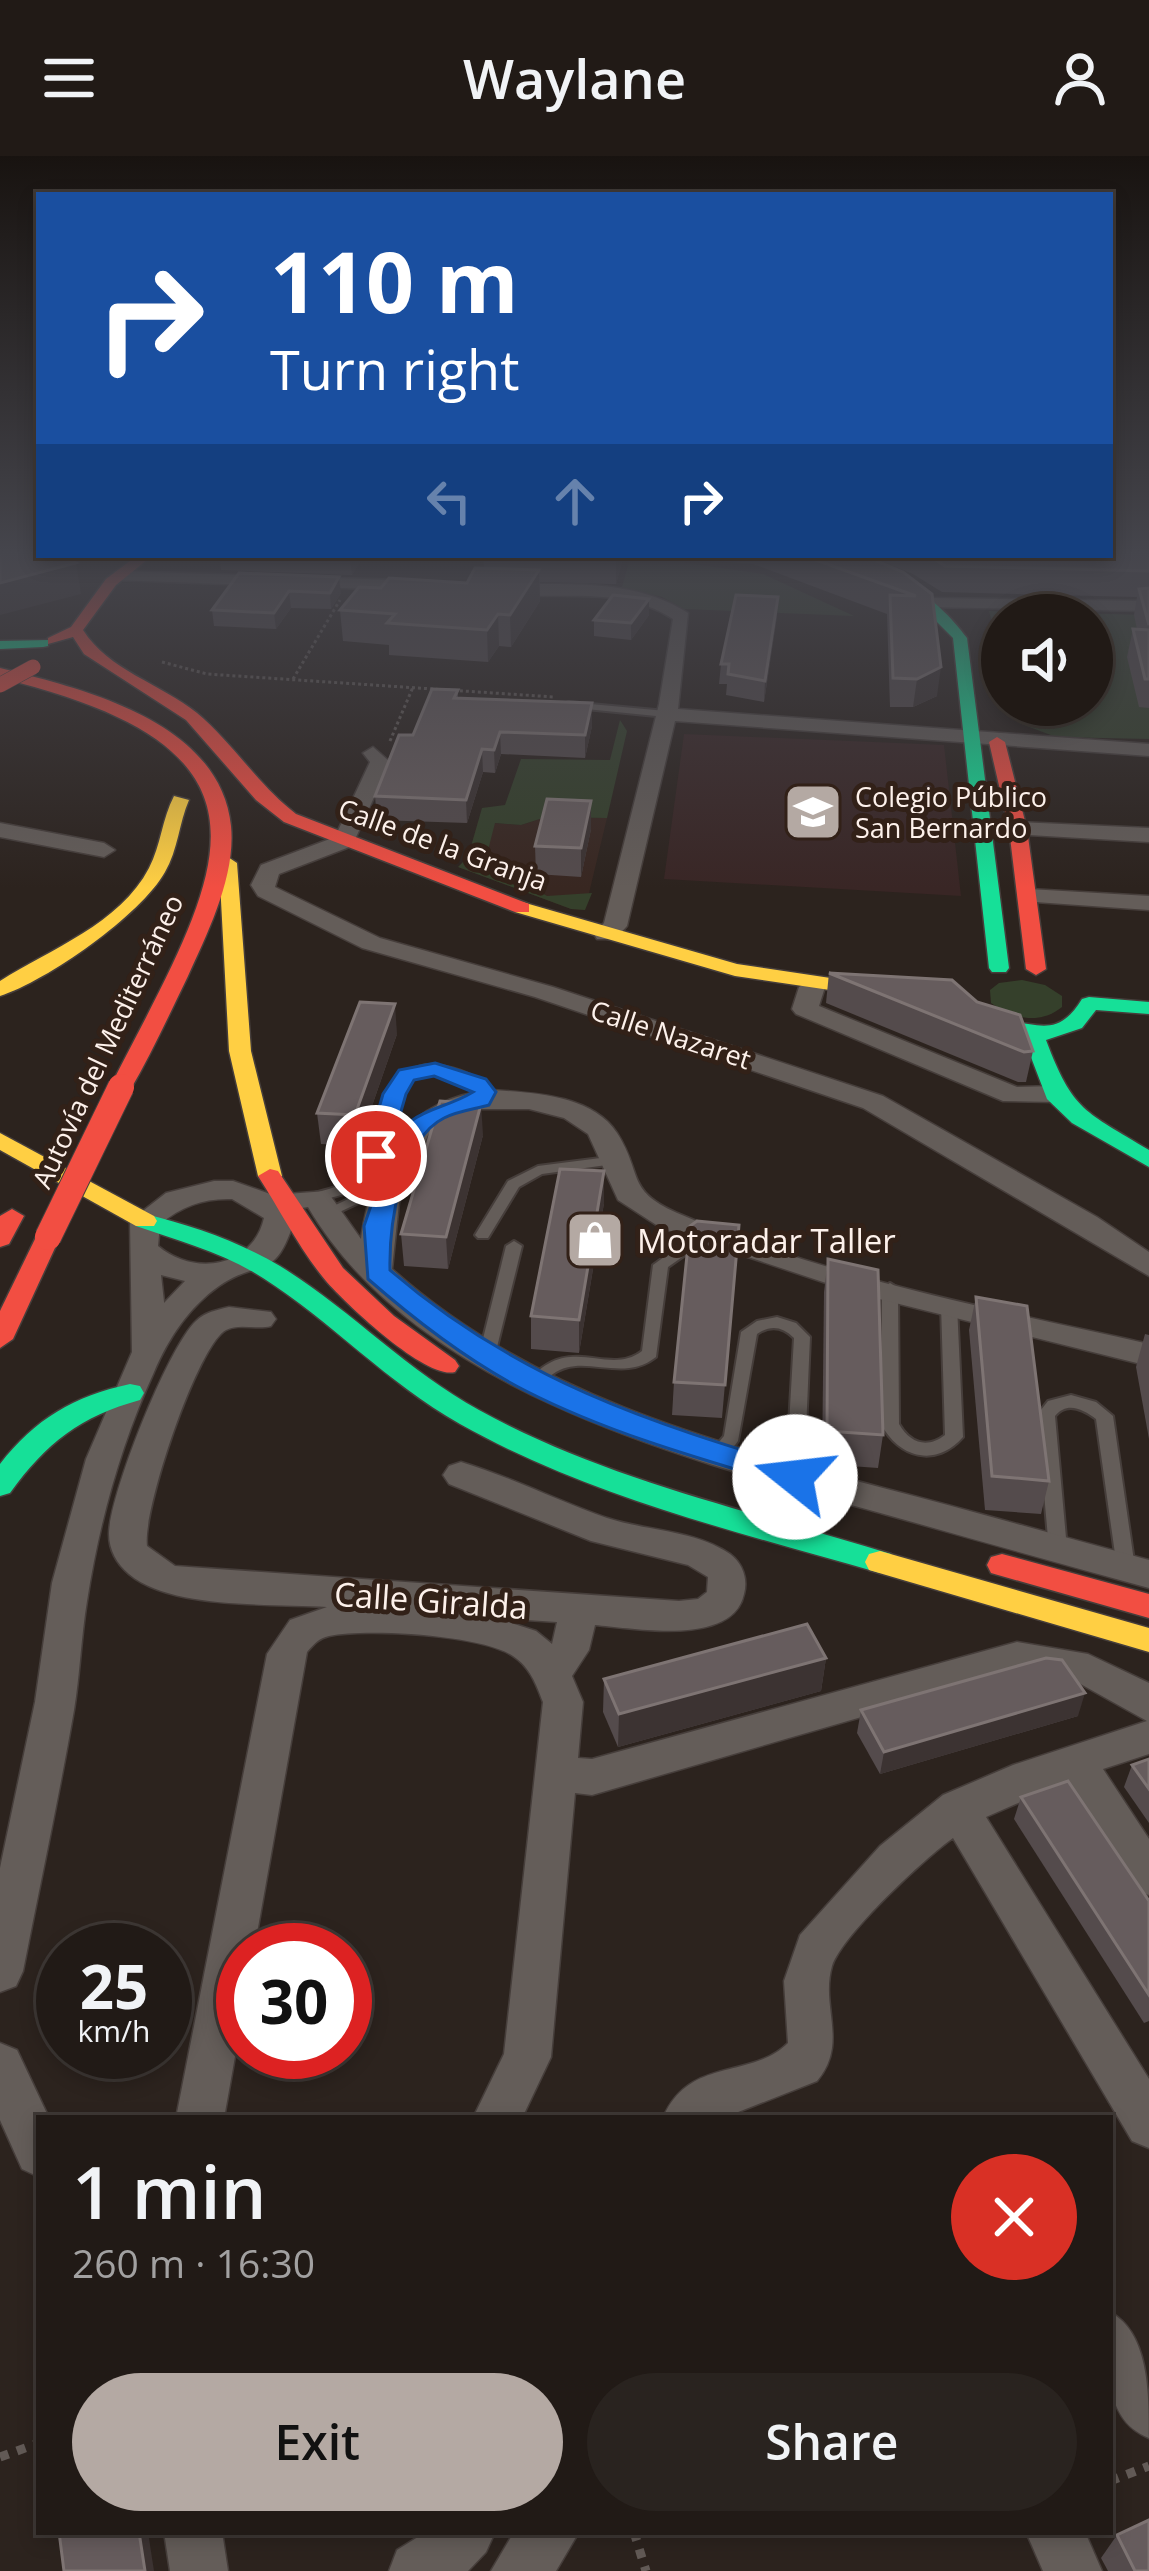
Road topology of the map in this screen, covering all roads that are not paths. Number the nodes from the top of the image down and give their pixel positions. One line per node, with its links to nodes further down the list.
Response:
1 (34, 663): 6 (main road, bridge)
2 (80, 663): 17 (main road, Calle de la Granja)
3 (675, 663): 8 (street)
4 (978, 663): 9 (main road)
5 (0, 673): 13 (main road)
6 (0, 685): 12 (main road)
7 (555, 700): 8 (lane)
8 (667, 714): 9 (street); 22 (street)
9 (984, 736): 10 (street); 14 (main road); 23 (main road)
10 (1149, 750)
11 (373, 753): 17 (street)
12 (179, 800): 21 (main road, Autovía del Mediterráneo); 27 (main road)
13 (222, 826): 39 (main road); 52 (main road, Autovía del Mediterráneo, bridge)
14 (1018, 829): 16 (street); 19 (main road)
15 (0, 830): 18 (street)
16 (1149, 835)
17 (344, 841): 22 (main road, Calle de la Granja); 46 (street, Calle Nazaret)
18 (104, 850)
19 (1029, 896): 20 (street); 25 (main road)
20 (1149, 903)
21 (166, 908)
22 (606, 934): 26 (main road, Calle de la Granja)
23 (999, 968): 24 (main road); 25 (main road)
24 (968, 978)
25 (1063, 982): 29 (main road); 31 (main road)
26 (812, 987): 28 (main road, Calle de la Granja); 32 (street)
27 (0, 990)
28 (917, 994)
29 (1149, 1009)
30 (975, 1017): 31 (main road)
31 (1033, 1034): 32 (main road)
32 (1055, 1094): 37 (main road)
33 (481, 1100): 36 (street); 38 (street); 39 (lane)
34 (53, 1136): 40 (main road, Autovía del Mediterráneo)
35 (0, 1140): 42 (main road)
36 (616, 1160): 41 (lane); 43 (street)
37 (1149, 1160)
38 (390, 1183): 39 (lane); 48 (street)
39 (295, 1209): 42 (street); 45 (street); 48 (main road); 48 (street)
40 (6, 1228)
41 (483, 1234)
42 (144, 1235): 45 (main road); 47 (street); 54 (street)
43 (723, 1240): 49 (street); 56 (lane)
44 (514, 1246): 55 (lane)
45 (252, 1261): 47 (street); 67 (main road)
46 (1149, 1266)
47 (214, 1274): 54 (street)
48 (368, 1286): 55 (street)
49 (890, 1288): 50 (street); 50 (lane)
50 (949, 1305): 53 (street)
51 (260, 1319): 66 (street, Calle Giralda)
52 (0, 1339)
53 (1149, 1354)
54 (144, 1355): 57 (street)
55 (473, 1366): 56 (street)
56 (534, 1384): 58 (street)
57 (130, 1393): 61 (main road); 75 (street)
58 (709, 1451): 60 (street); 60 (lane)
59 (461, 1475): 66 (street, Calle Giralda)
60 (795, 1477): 62 (street)
61 (0, 1486)
62 (1058, 1549): 64 (street); 64 (lane)
63 (980, 1559): 65 (main road)
64 (1138, 1571)
65 (1149, 1606)
66 (579, 1610): 68 (street)
67 (1149, 1640)
68 (552, 1672): 72 (street); 77 (street)
69 (1149, 1705): 72 (street)
70 (1149, 1737): 71 (street)
71 (1075, 1761): 73 (street); 74 (street)
72 (556, 1774): 78 (street)
73 (958, 1808): 79 (street); 80 (street)
74 (1149, 1876)
75 (0, 1971)
76 (0, 2066): 81 (street)
77 (201, 2115)
78 (498, 2115)
79 (691, 2115)
80 (1149, 2124)
81 (36, 2145)
82 (194, 2535): 86 (street)
83 (463, 2535): 87 (street)
84 (548, 2535): 88 (street)
85 (1056, 2535): 89 (street)
86 (200, 2571)
87 (418, 2571)
88 (520, 2571)
89 (1073, 2571)

